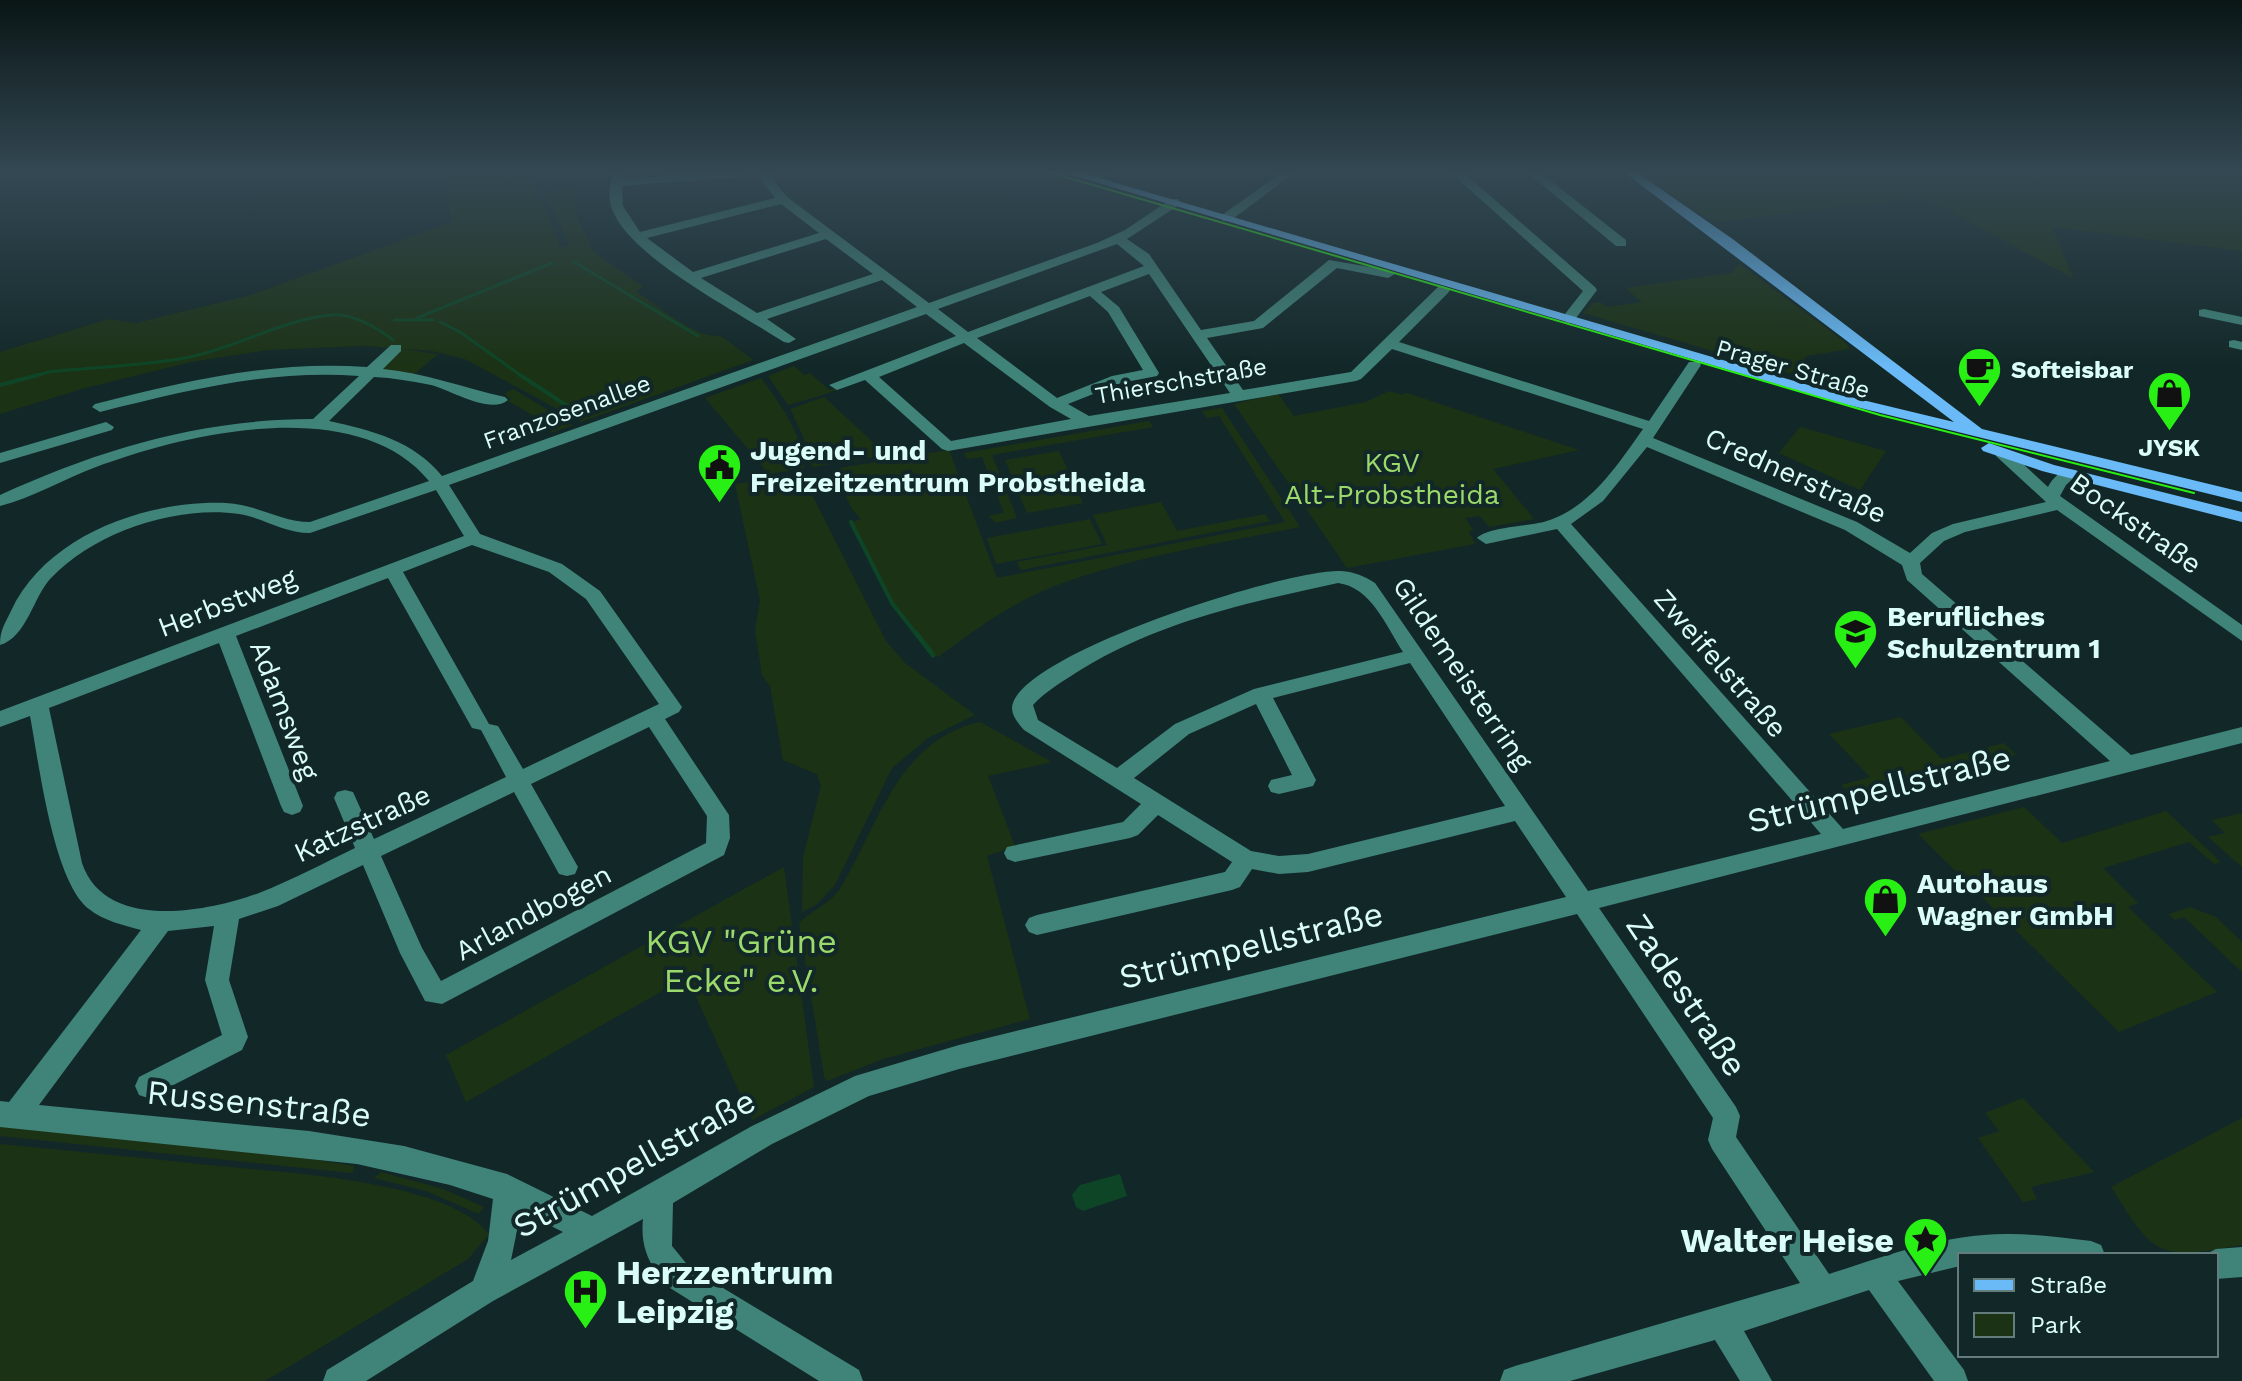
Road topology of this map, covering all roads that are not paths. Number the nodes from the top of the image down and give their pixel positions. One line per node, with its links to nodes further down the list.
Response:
1 (635, 237): 14 (street)
2 (817, 237): 14 (street)
3 (833, 237): 13 (street, Thierschstraße)
4 (1292, 237): 10 (main road, Prager Straße)
5 (1530, 237): 20 (street)
6 (1614, 237): 9 (street)
7 (1722, 237): 32 (main road)
8 (1119, 239): 11 (street); 17 (street, Franzosenallee)
9 (1621, 243)
10 (1335, 250): 12 (main road, Prager Straße); 20 (main road, Prager Straße)
11 (1152, 268): 16 (street); 22 (street)
12 (1388, 274): 15 (main road, Prager Straße); 22 (street)
13 (884, 275): 17 (street, Thierschstraße); 19 (street)
14 (689, 278): 19 (street)
15 (1443, 290): 25 (street, Thierschstraße); 27 (main road, Prager Straße)
16 (1092, 291): 23 (street); 35 (street)
17 (927, 308): 23 (street, Thierschstraße); 47 (street, Franzosenallee)
18 (2204, 313): 21 (street)
19 (757, 318): 24 (street)
20 (1568, 319): 37 (main road, Prager Straße)
21 (2242, 321)
22 (1198, 335): 33 (street)
23 (967, 337): 29 (street); 35 (street, Thierschstraße)
24 (789, 339)
25 (1388, 343): 33 (street, Thierschstraße); 41 (street, Crednerstraße)
26 (396, 348): 28 (street)
27 (1694, 365): 41 (street); 43 (main road, Prager Straße)
28 (372, 372): 34 (street); 36 (street); 39 (street)
29 (873, 372): 30 (street); 38 (street)
30 (837, 385)
31 (93, 387): 36 (street)
32 (1927, 394): 37 (main road); 42 (main road)
33 (1239, 395): 38 (street, Thierschstraße)
34 (500, 400)
35 (1055, 404): 38 (street, Thierschstraße)
36 (100, 407): 40 (street)
37 (1898, 414): 42 (main road, Prager Straße)
38 (1087, 421)
39 (315, 426): 44 (street); 47 (street)
40 (106, 427): 44 (street); 45 (street)
41 (1648, 434): 52 (street); 55 (street, Crednerstraße)
42 (1981, 435): 43 (main road); 48 (main road, Prager Straße)
43 (2002, 453): 46 (main road, Prager Straße); 50 (street, Bockstraße)
44 (114, 454): 49 (street)
45 (0, 458)
46 (2070, 474): 50 (street); 51 (main road, Prager Straße)
47 (439, 484): 53 (street); 59 (street, Franzosenallee)
48 (2242, 497)
49 (0, 501)
50 (2055, 501): 55 (street); 58 (street, Bockstraße)
51 (2242, 517)
52 (1561, 523): 54 (street); 74 (street, Zweifelstraße)
53 (474, 538): 56 (street, Herbstweg); 63 (street)
54 (1486, 538)
55 (1911, 562): 66 (street, Crednerstraße)
56 (392, 569): 57 (street, Herbstweg); 68 (street)
57 (225, 633): 62 (street, Herbstweg); 72 (street, Adamsweg)
58 (2242, 634)
59 (0, 638)
60 (1417, 655): 61 (street); 67 (street, Gildemeisterring); 73 (street, Gildemeisterring)
61 (1261, 694): 67 (street); 69 (street)
62 (38, 704): 64 (street, Herbstweg); 81 (street, Katzstraße)
63 (654, 718): 68 (street, Katzstraße); 75 (street, Arlandbogen)
64 (0, 719)
65 (2242, 735): 66 (street, Strümpellstraße)
66 (2128, 765): 74 (street, Strümpellstraße)
67 (1118, 779): 71 (street, Gildemeisterring)
68 (519, 781): 75 (street, Katzstraße); 78 (street)
69 (1279, 786)
70 (345, 798): 75 (street, Arlandbogen)
71 (1156, 803): 76 (street); 77 (street, Gildemeisterring)
72 (292, 806)
73 (1520, 811): 77 (street, Gildemeisterring); 79 (street, Gildemeisterring)
74 (1838, 839): 79 (street, Strümpellstraße)
75 (370, 853): 80 (street, Katzstraße)
76 (1015, 853)
77 (1246, 859): 82 (street)
78 (567, 867)
79 (1582, 903): 86 (street, Strümpellstraße); 92 (street, Zadestraße)
80 (228, 913): 81 (street, Katzstraße); 83 (street)
81 (161, 922): 84 (street)
82 (1037, 925)
83 (148, 1086)
84 (8, 1115): 85 (street, Russenstraße)
85 (507, 1188): 87 (street, Russenstraße); 93 (street)
86 (660, 1195): 87 (street, Strümpellstraße); 96 (street)
87 (591, 1231): 93 (street, Strümpellstraße)
88 (2068, 1253): 91 (street)
89 (2242, 1262): 90 (street)
90 (2218, 1264)
91 (1875, 1273): 92 (street); 99 (street)
92 (1822, 1290): 94 (street)
93 (483, 1291): 95 (street, Strümpellstraße)
94 (1722, 1323): 97 (street); 98 (street)
95 (338, 1381)
96 (848, 1381)
97 (1515, 1381)
98 (1757, 1381)
99 (1953, 1381)

